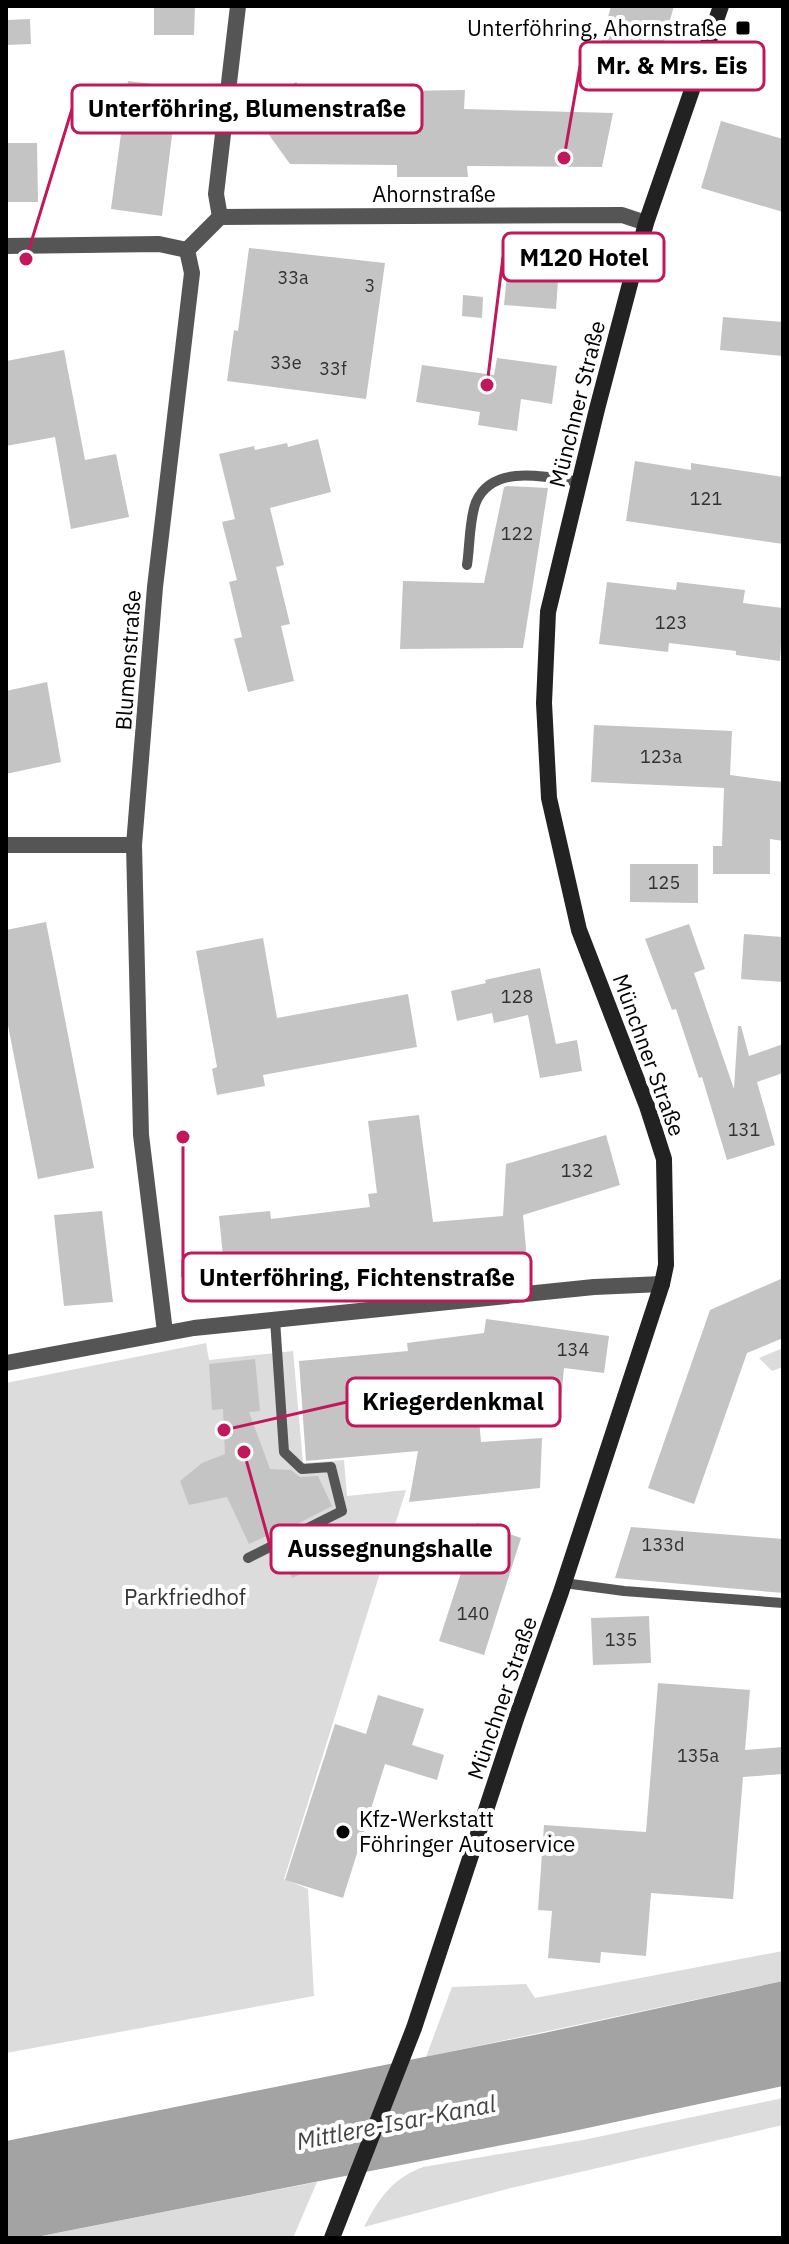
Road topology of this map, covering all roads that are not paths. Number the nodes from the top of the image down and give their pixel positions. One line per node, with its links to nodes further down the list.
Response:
1 (238, 6): 3 (street)
2 (721, 6): 4 (main road, Münchner Straße)
3 (220, 217): 4 (street, Ahornstraße); 6 (street)
4 (646, 223): 7 (main road, Münchner Straße)
5 (6, 246): 6 (street)
6 (187, 250): 10 (street, Blumenstraße)
7 (580, 482): 8 (lane); 11 (main road, Münchner Straße)
8 (467, 565)
9 (6, 845): 10 (street)
10 (134, 845): 13 (street, Blumenstraße)
11 (662, 1284): 12 (street); 16 (main road, Münchner Straße)
12 (275, 1320): 13 (street); 15 (lane)
13 (165, 1332): 14 (street)
14 (6, 1363)
15 (248, 1558)
16 (564, 1583): 17 (lane); 18 (main road, Münchner Straße)
17 (783, 1603)
18 (332, 2238)

